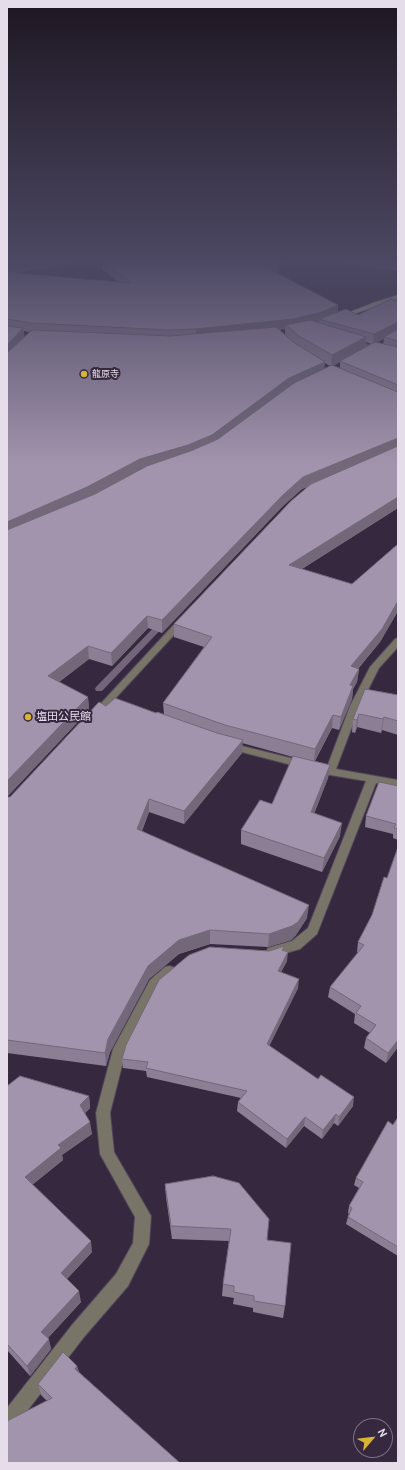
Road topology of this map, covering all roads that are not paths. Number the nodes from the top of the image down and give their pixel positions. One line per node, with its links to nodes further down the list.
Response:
1 (343, 338): 2 (street)
2 (378, 345): 3 (street); 4 (street)
3 (363, 354)
4 (398, 355)
5 (188, 614): 7 (street)
6 (398, 641): 11 (street)
7 (107, 701): 8 (street); 9 (street)
8 (122, 707)
9 (92, 718)
10 (221, 743): 11 (street)
11 (330, 771): 12 (street)
12 (372, 779): 13 (street); 14 (street)
13 (398, 784)
14 (261, 953)
15 (178, 964): 16 (street)
16 (7, 1420)

